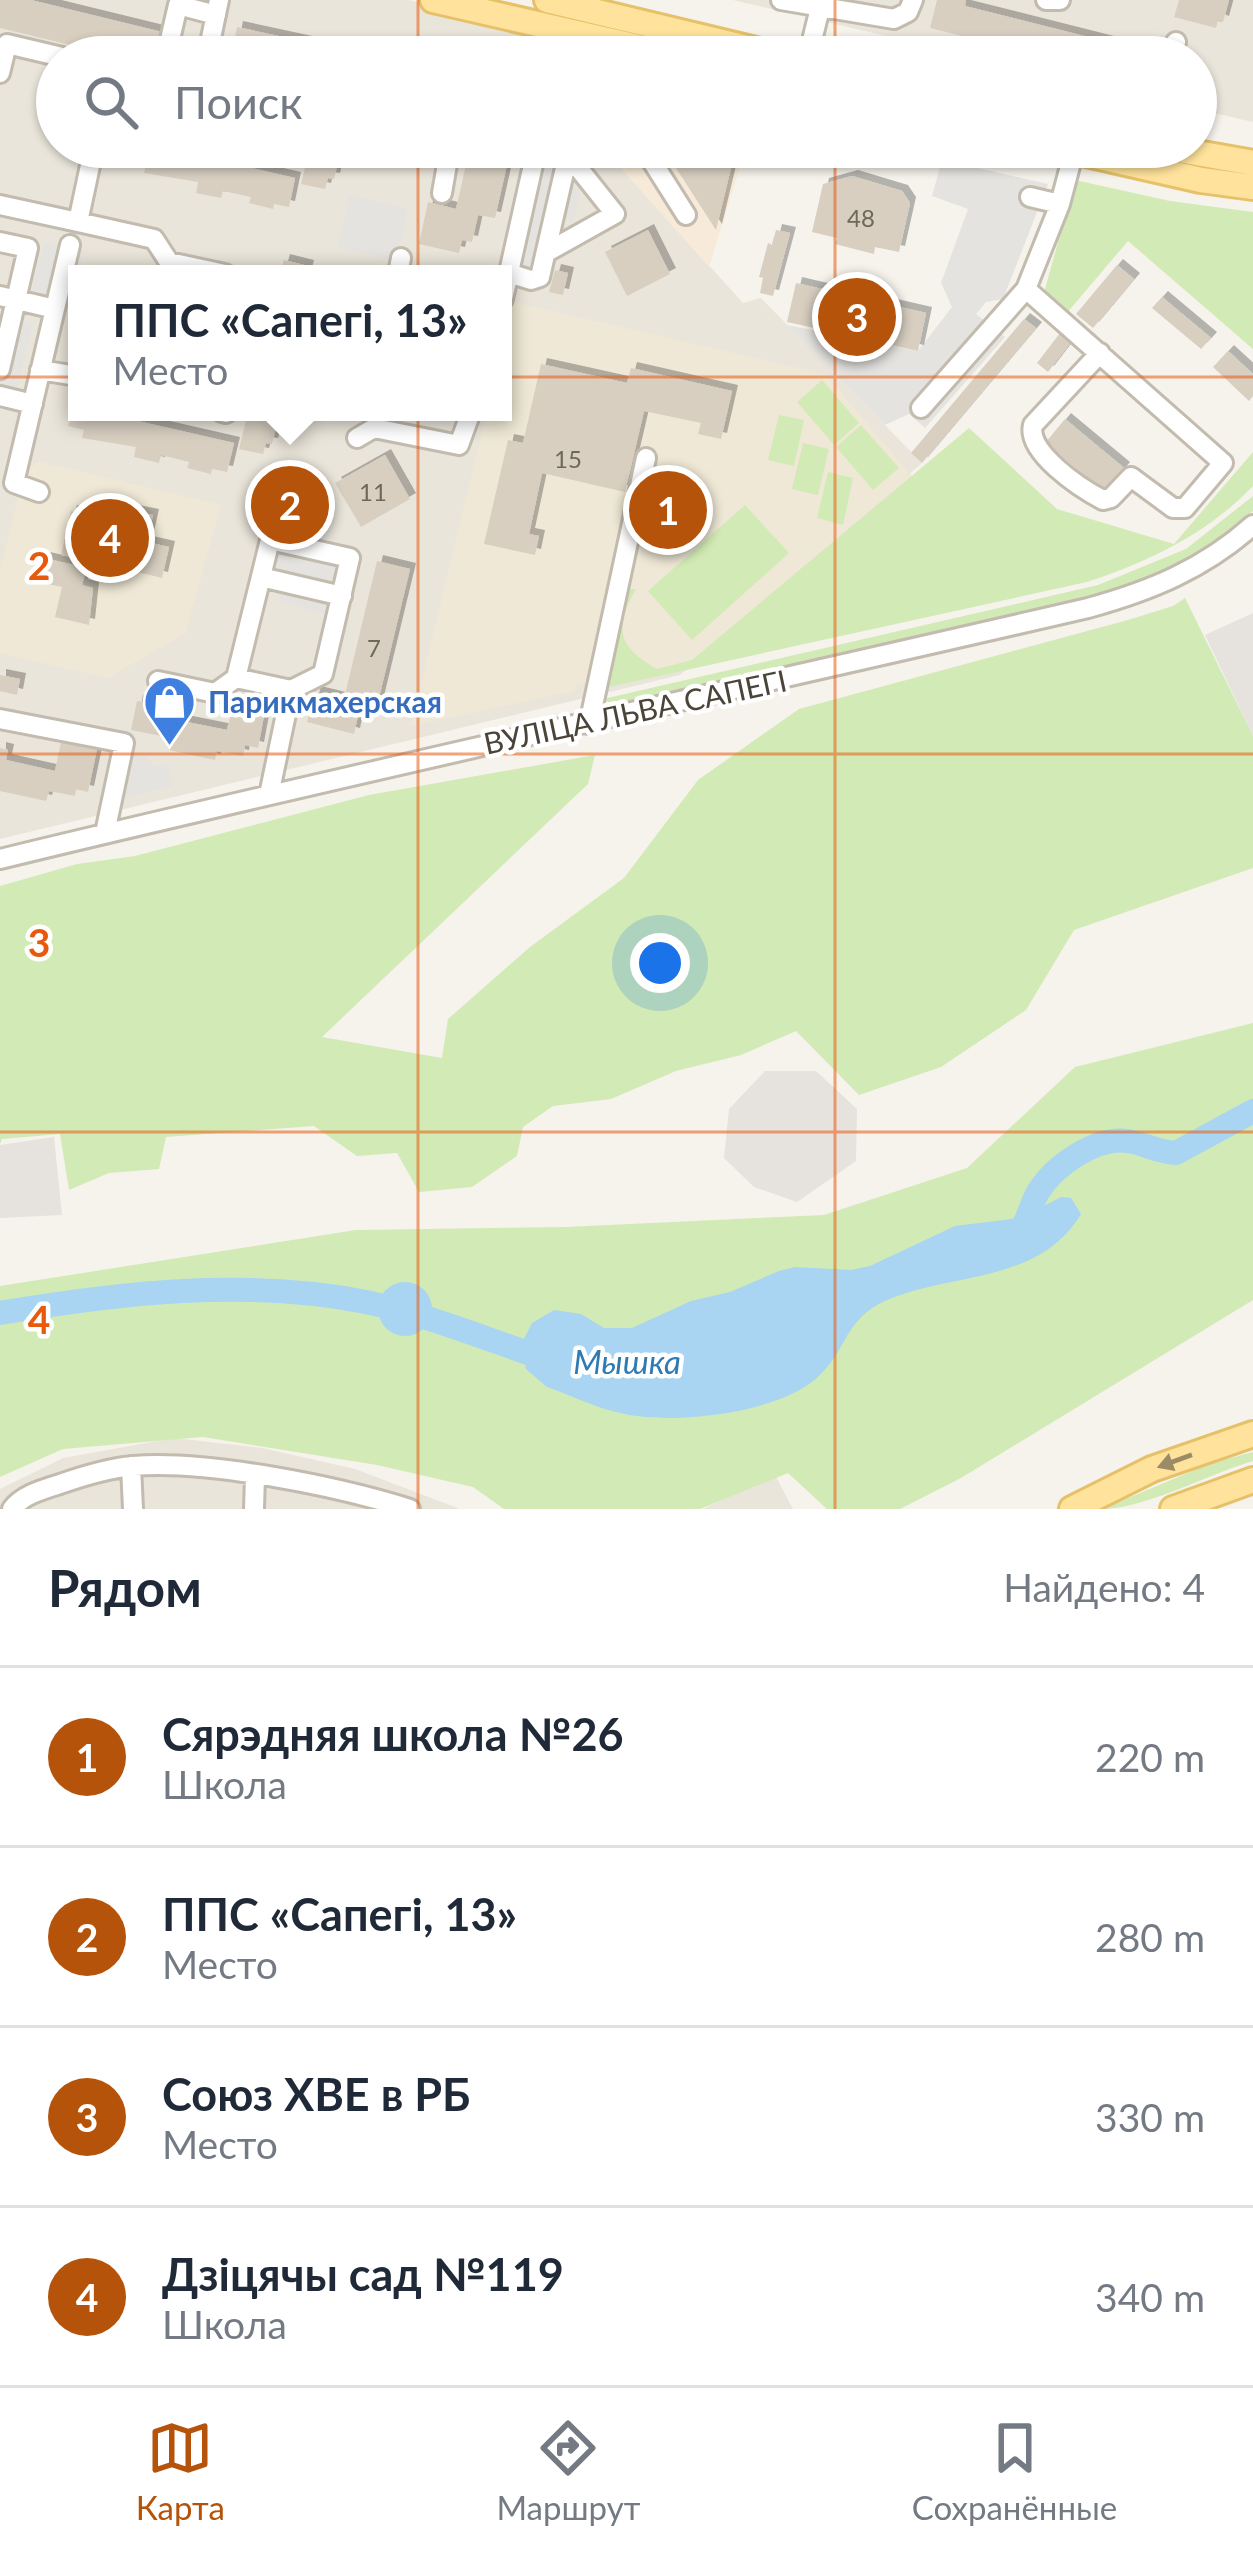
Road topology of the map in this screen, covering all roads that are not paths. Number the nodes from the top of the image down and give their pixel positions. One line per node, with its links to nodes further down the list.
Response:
1 (156, 0): 7 (street)
2 (433, 0): 10 (main road)
3 (781, 0): 9 (street)
4 (913, 0): 9 (street)
5 (1046, 0): 6 (street)
6 (1060, 0)
7 (178, 5): 8 (street); 11 (street)
8 (217, 8)
9 (820, 8): 14 (street)
10 (559, 11): 12 (main road); 13 (main road)
11 (171, 36)
12 (625, 36)
13 (682, 36)
14 (813, 36)
15 (36, 51): 16 (street)
16 (0, 73)
17 (1217, 157): 18 (main road)
18 (1253, 163)
19 (90, 168): 33 (street)
20 (446, 168): 28 (street)
21 (532, 168): 38 (street)
22 (563, 168): 36 (street)
23 (579, 168): 36 (street)
24 (657, 168): 32 (street)
25 (1073, 168): 30 (street)
26 (1153, 168): 27 (main road)
27 (1253, 187)
28 (442, 193)
29 (1030, 196): 30 (street)
30 (1060, 204): 40 (street)
31 (0, 205): 33 (street)
32 (686, 214)
33 (78, 222): 37 (street)
34 (0, 242): 41 (street)
35 (70, 245): 42 (street)
36 (547, 252): 39 (street)
37 (184, 265)
38 (511, 265)
39 (512, 274)
40 (1026, 289): 43 (street); 49 (street)
41 (9, 298): 42 (street); 44 (street)
42 (55, 309): 45 (street)
43 (1100, 353): 43 (street)
44 (0, 370)
45 (40, 370): 46 (street); 48 (street)
46 (68, 375)
47 (0, 396): 48 (street)
48 (32, 404): 53 (street)
49 (921, 408)
50 (467, 421): 51 (street)
51 (357, 438)
52 (646, 458): 61 (street)
53 (39, 492)
54 (1253, 525): 61 (street, ВУЛІЦА ЛЬВА САПЕГІ)
55 (261, 577): 56 (street); 56 (street); 57 (street)
56 (342, 596): 59 (street)
57 (236, 678): 58 (street); 59 (street)
58 (158, 681)
59 (291, 690): 62 (street)
60 (0, 719): 63 (street)
61 (589, 724): 62 (street, ВУЛІЦА ЛЬВА САПЕГІ)
62 (269, 795): 63 (street, ВУЛІЦА ЛЬВА САПЕГІ)
63 (105, 833): 64 (street, ВУЛІЦА ЛЬВА САПЕГІ)
64 (0, 859)
65 (1253, 1434): 73 (main road, one-way to 73)
66 (131, 1466): 67 (street); 69 (street); 70 (street)
67 (255, 1476): 71 (street); 72 (street)
68 (1253, 1480): 74 (main road)
69 (12, 1509)
70 (134, 1509)
71 (254, 1509)
72 (410, 1509)
73 (1072, 1509)
74 (1173, 1509)

